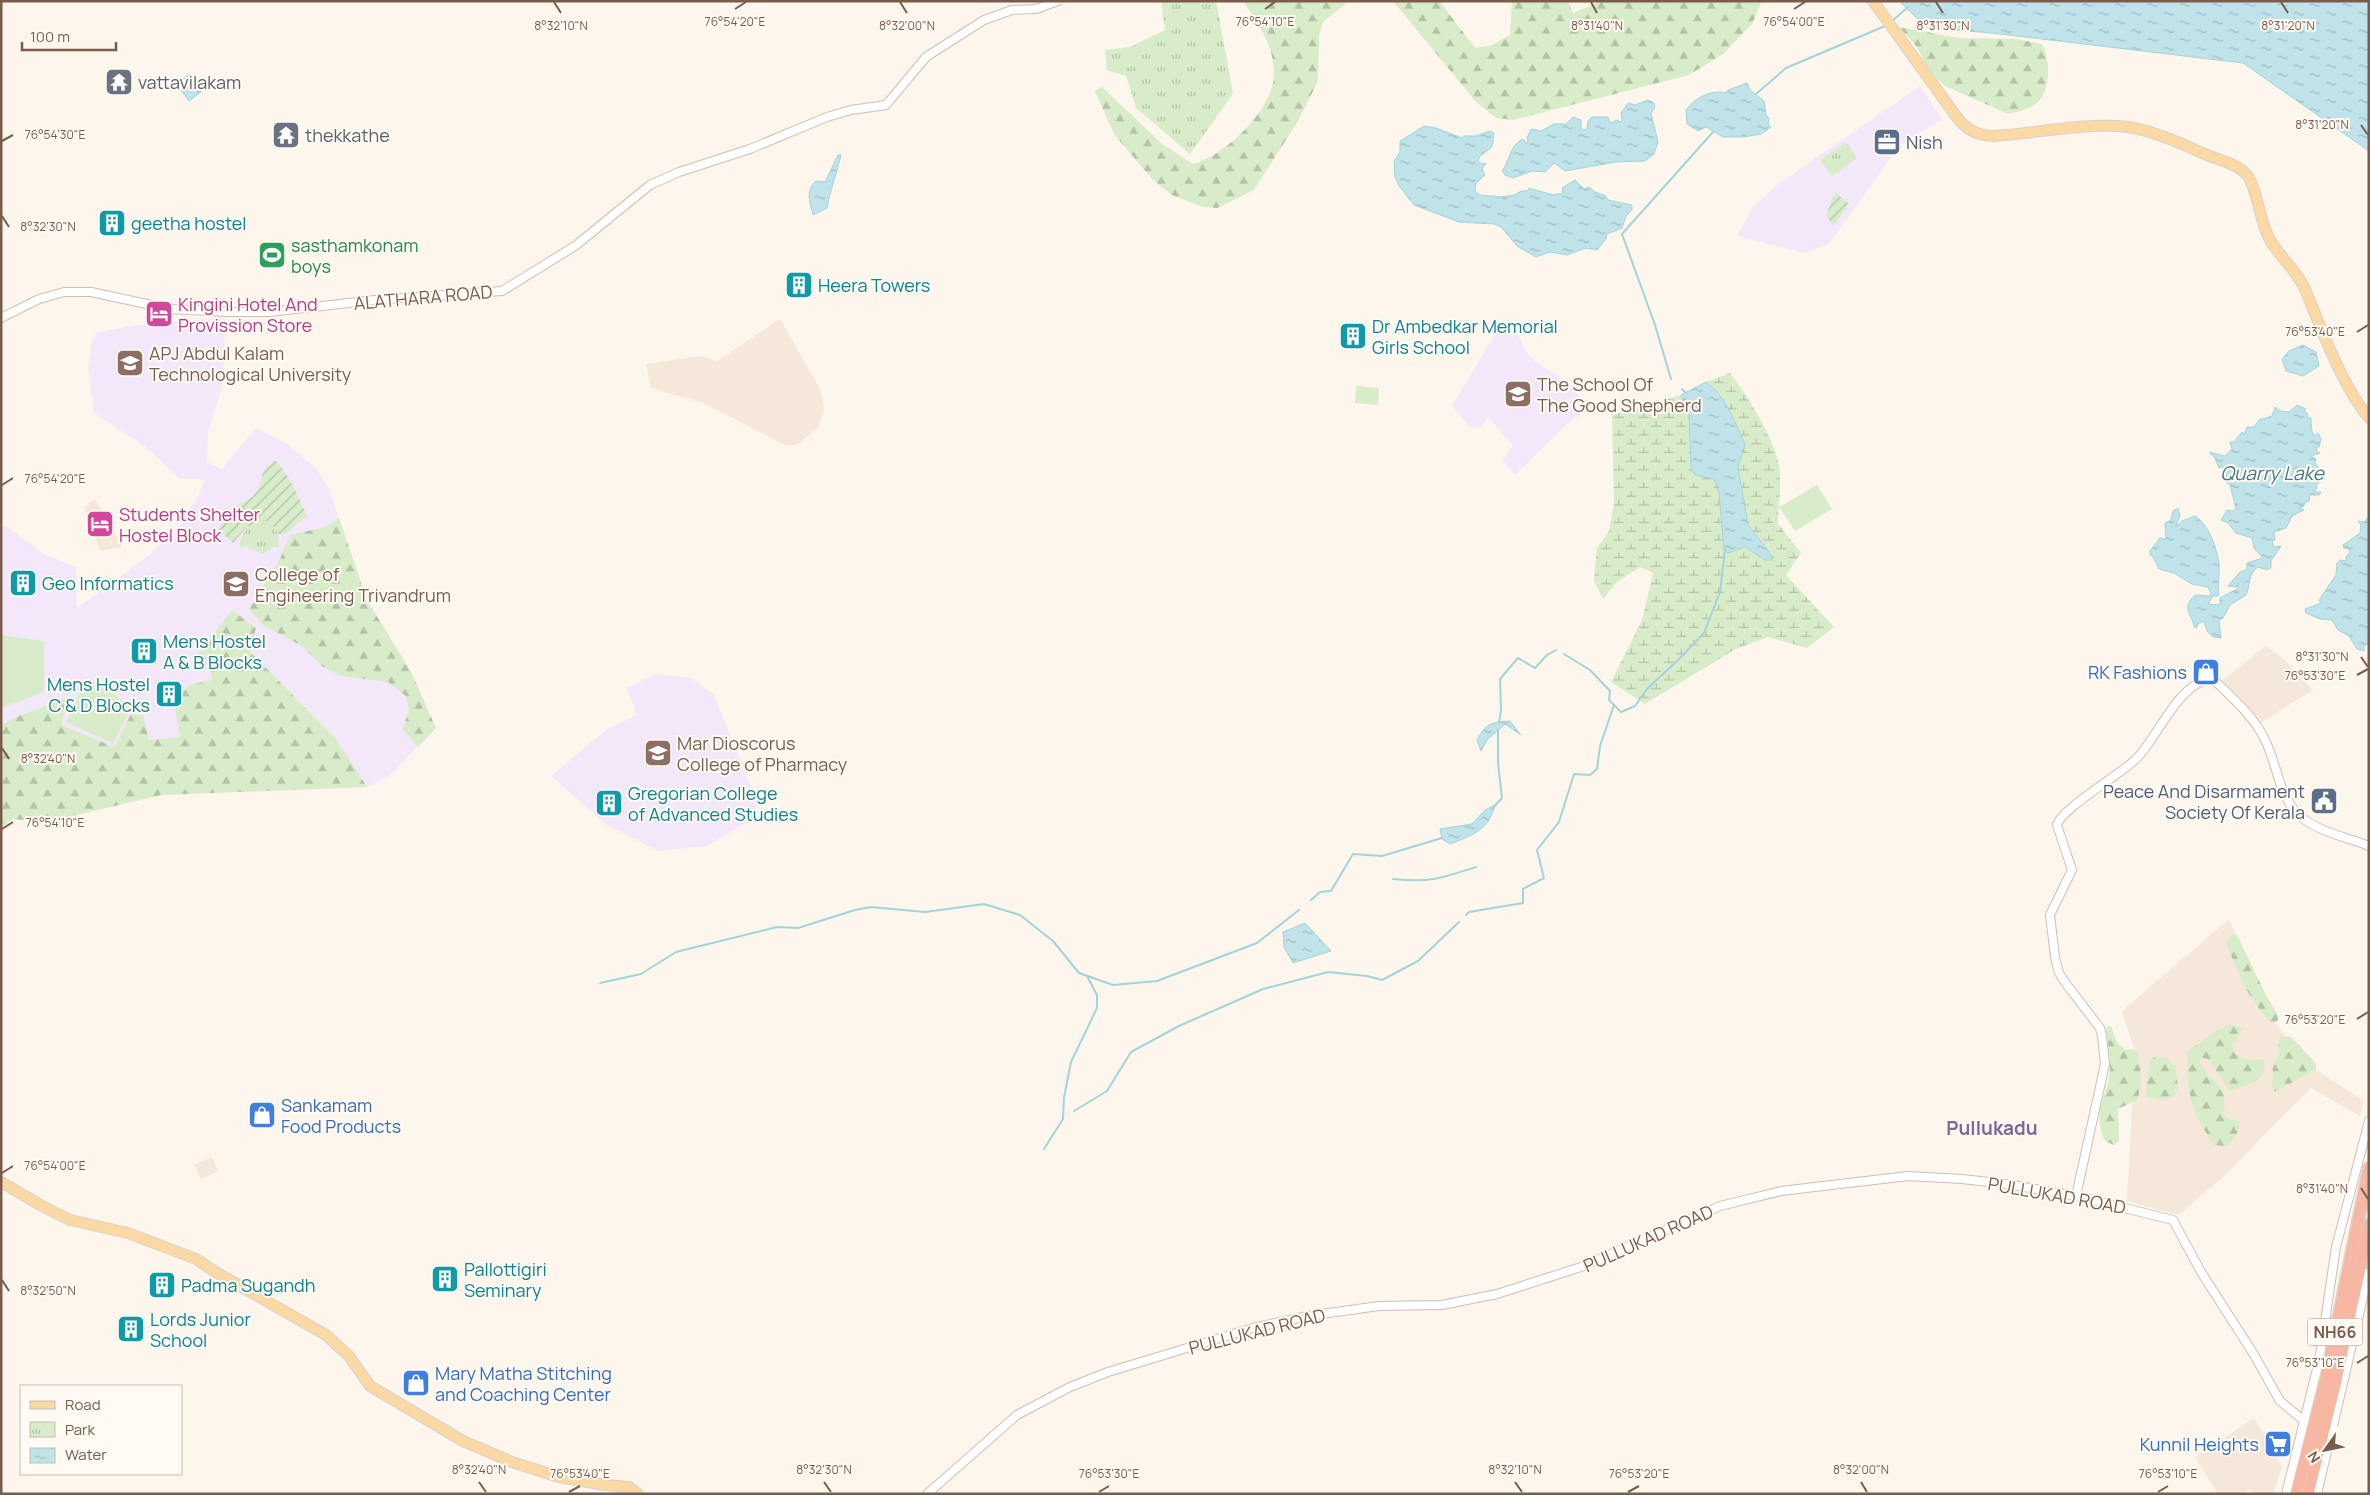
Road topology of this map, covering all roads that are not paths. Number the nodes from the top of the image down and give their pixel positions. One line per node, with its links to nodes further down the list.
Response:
1 (1058, 1): 3 (street, ALATHARA ROAD)
2 (1873, 1): 4 (main road)
3 (1, 318)
4 (2369, 418)
5 (2369, 846): 9 (street)
6 (2369, 1121): 12 (street)
7 (2369, 1168): 16 (highway, NH66)
8 (1, 1182): 13 (main road)
9 (2076, 1196): 12 (street, PULLUKAD ROAD); 14 (street, PULLUKAD ROAD)
10 (2369, 1226): 17 (highway, NH66)
11 (2369, 1272): 18 (street)
12 (2303, 1420): 15 (street)
13 (638, 1494)
14 (927, 1494)
15 (2286, 1494)
16 (2296, 1494)
17 (2308, 1494)
18 (2317, 1494)

